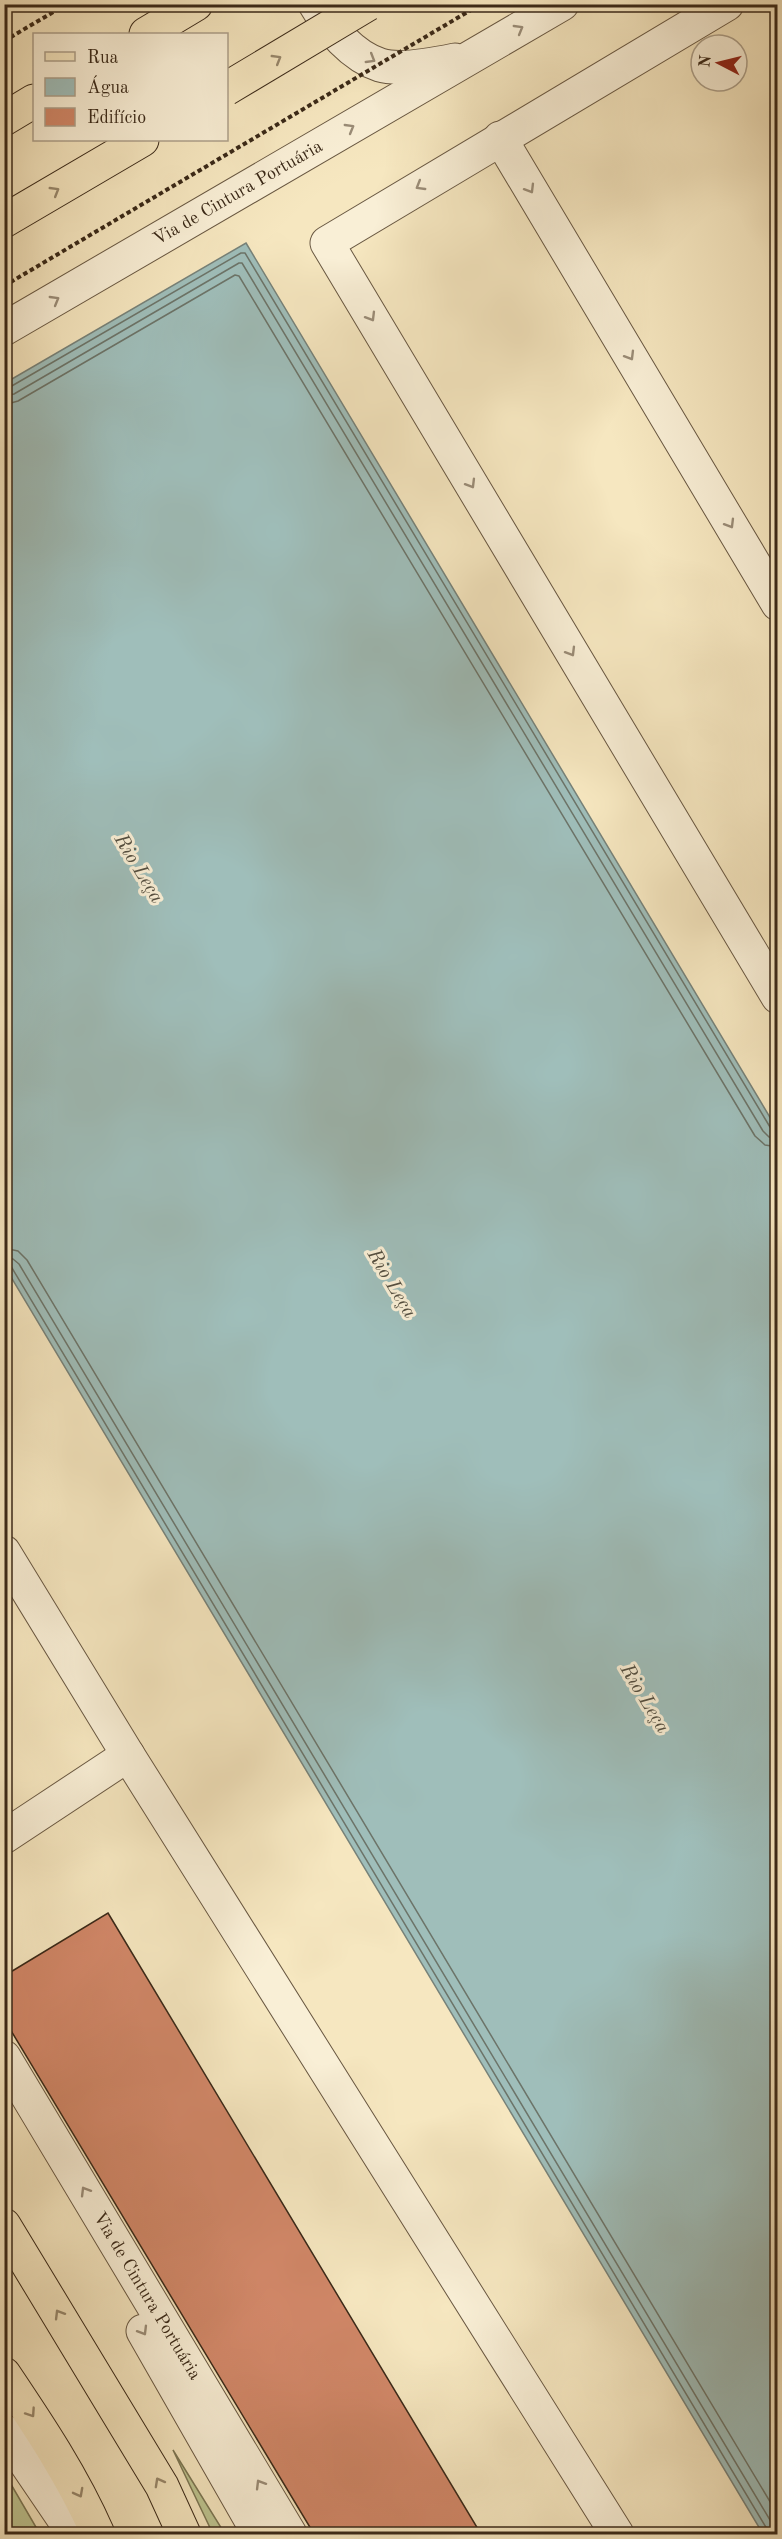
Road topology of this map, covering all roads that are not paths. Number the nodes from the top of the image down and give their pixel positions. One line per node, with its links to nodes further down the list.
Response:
1 (196, 4): 6 (main road)
2 (315, 4): 7 (street, Via de Cintura Portuária, one-way to 7)
3 (368, 4): 8 (main road, one-way to 3, bridge)
4 (562, 4): 7 (street, Via de Cintura Portuária, one-way to 4)
5 (727, 4): 11 (street)
6 (148, 33)
7 (471, 57): 14 (street, Via de Cintura Portuária, one-way to 7)
8 (228, 88)
9 (33, 102): 10 (main road)
10 (4, 118)
11 (500, 138): 15 (street, one-way to 15); 16 (street, one-way to 16)
12 (140, 141): 13 (main road, one-way to 12)
13 (4, 221)
14 (4, 329)
15 (777, 604)
16 (777, 997)
17 (4, 1552): 18 (street)
18 (128, 1755): 19 (street); 30 (street)
19 (4, 1837)
20 (4, 2057): 29 (street, Via de Cintura Portuária, one-way to 20)
21 (4, 2101): 28 (street, Via de Cintura Portuária, one-way to 28)
22 (4, 2225): 27 (main road, one-way to 22)
23 (4, 2374): 26 (main road, one-way to 26)
24 (4, 2431): 25 (street)
25 (74, 2535)
26 (98, 2535)
27 (184, 2535)
28 (259, 2535)
29 (290, 2535)
30 (617, 2535)

